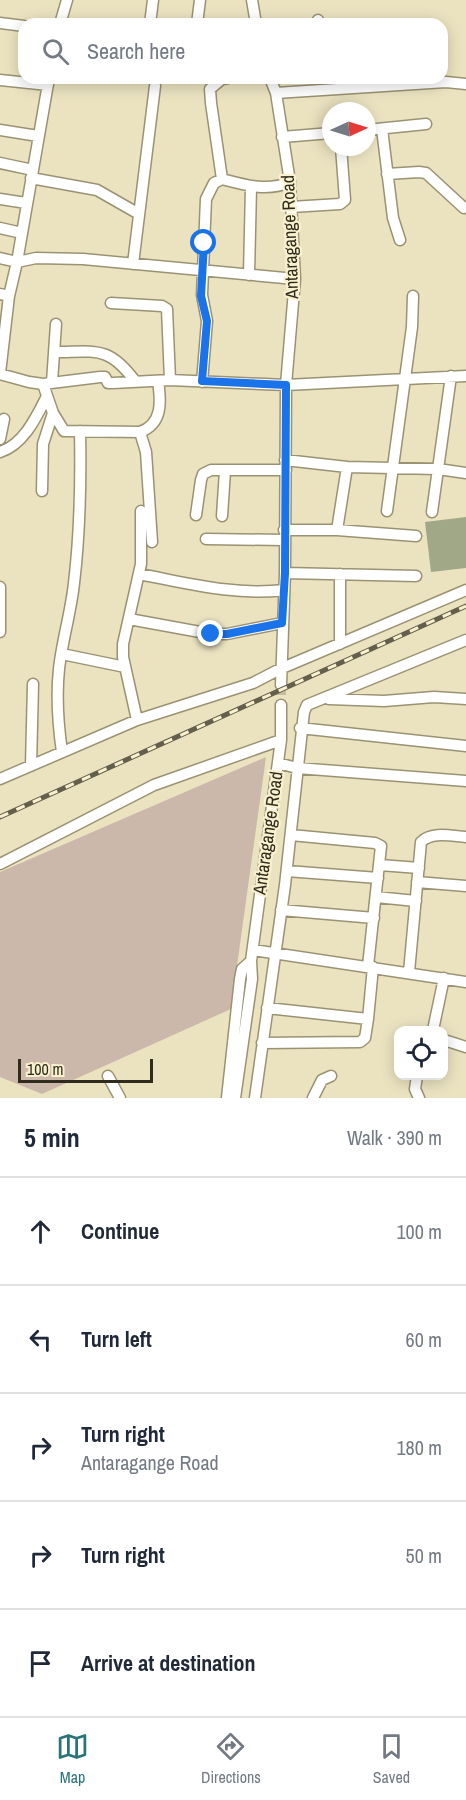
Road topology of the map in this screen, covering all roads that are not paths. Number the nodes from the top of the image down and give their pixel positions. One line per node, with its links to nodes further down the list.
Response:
1 (67, 0): 5 (street)
2 (153, 0): 6 (street)
3 (200, 0): 7 (street)
4 (252, 0): 8 (street)
5 (62, 18)
6 (151, 18)
7 (198, 18)
8 (255, 18)
9 (0, 23): 10 (street)
10 (18, 25)
11 (0, 80): 12 (street)
12 (18, 81)
13 (448, 82): 18 (street)
14 (48, 84): 26 (street)
15 (216, 84): 32 (street)
16 (272, 84): 20 (street, Antaragange Road)
17 (326, 84): 20 (street)
18 (466, 84)
19 (155, 86): 39 (street)
20 (276, 93): 27 (street, Antaragange Road)
21 (426, 124): 23 (street)
22 (376, 129): 23 (street)
23 (381, 129): 31 (street)
24 (0, 130): 26 (street)
25 (322, 134): 27 (street)
26 (38, 136): 30 (street)
27 (282, 137): 33 (street, Antaragange Road)
28 (342, 156): 37 (street)
29 (0, 163): 30 (street)
30 (32, 174): 36 (street); 39 (street)
31 (387, 174): 38 (street); 42 (street)
32 (222, 179): 34 (street); 46 (street)
33 (290, 182): 34 (street); 37 (street, Antaragange Road)
34 (251, 187): 47 (street)
35 (0, 199): 36 (street)
36 (26, 204): 41 (street)
37 (291, 207): 48 (street, Antaragange Road)
38 (464, 208)
39 (139, 214): 45 (street)
40 (0, 228): 41 (street)
41 (21, 233): 44 (street)
42 (400, 240)
43 (0, 258): 44 (street)
44 (17, 262): 45 (street); 49 (street)
45 (133, 264): 46 (street)
46 (204, 271): 47 (street); 62 (street)
47 (249, 275): 48 (street)
48 (295, 279): 64 (street, Antaragange Road)
49 (4, 295): 53 (street)
50 (413, 296): 58 (street)
51 (111, 303): 59 (street)
52 (56, 324): 54 (street)
53 (2, 336): 55 (street)
54 (54, 352): 60 (street); 63 (street)
55 (0, 374): 63 (street)
56 (451, 376): 57 (street); 58 (street); 75 (street)
57 (466, 376)
58 (404, 378): 64 (street); 74 (street)
59 (170, 380): 61 (street); 62 (street)
60 (135, 381): 61 (street); 63 (street)
61 (158, 381): 69 (street)
62 (202, 381): 64 (street)
63 (47, 383): 65 (street)
64 (286, 385): 72 (street, Antaragange Road)
65 (46, 398): 66 (street); 71 (street)
66 (53, 413): 68 (street); 78 (street)
67 (4, 419): 70 (street)
68 (80, 431): 69 (street); 101 (street)
69 (140, 432): 88 (street)
70 (0, 438)
71 (0, 452)
72 (285, 465): 73 (street); 76 (street); 85 (street, Antaragange Road)
73 (346, 467): 74 (street); 84 (street)
74 (393, 467): 75 (street); 80 (street)
75 (438, 469): 77 (street); 81 (street)
76 (225, 471): 82 (street); 83 (street)
77 (466, 473)
78 (42, 491)
79 (141, 511): 90 (street)
80 (387, 511)
81 (432, 512)
82 (196, 515)
83 (222, 516)
84 (337, 530): 85 (street); 86 (street)
85 (284, 535): 87 (street); 89 (street, Antaragange Road)
86 (416, 536)
87 (206, 539)
88 (152, 542)
89 (285, 573): 91 (street); 94 (street, Antaragange Road)
90 (139, 574): 94 (street); 96 (street)
91 (340, 574): 92 (street); 100 (street)
92 (416, 576)
93 (0, 587): 98 (street)
94 (284, 590): 97 (street, Antaragange Road)
95 (466, 590): 100 (street)
96 (129, 619): 97 (street); 102 (street)
97 (282, 623): 103 (street, Antaragange Road)
98 (0, 632)
99 (466, 640): 106 (street)
100 (340, 644): 103 (street)
101 (62, 654): 102 (street); 113 (street)
102 (125, 667): 109 (street)
103 (280, 669): 105 (street, Antaragange Road); 109 (street)
104 (33, 684): 115 (street)
105 (281, 685)
106 (320, 699): 107 (street); 110 (street)
107 (466, 699)
108 (281, 705): 111 (street, Antaragange Road)
109 (137, 720): 113 (street)
110 (300, 728): 112 (street); 116 (street)
111 (281, 740): 114 (street, Antaragange Road); 121 (street)
112 (466, 746)
113 (62, 752): 115 (street)
114 (278, 763): 116 (street); 133 (street, Antaragange Road)
115 (31, 765): 117 (street)
116 (297, 768): 118 (street); 119 (street)
117 (0, 779)
118 (466, 781)
119 (291, 835): 122 (street); 124 (street)
120 (466, 837): 123 (street)
121 (0, 864)
122 (380, 866): 123 (street); 125 (street)
123 (419, 868): 126 (street)
124 (287, 871): 125 (street); 130 (street)
125 (378, 878): 128 (street)
126 (417, 882): 127 (street); 129 (street)
127 (466, 886)
128 (376, 897): 129 (street); 131 (street)
129 (416, 901): 135 (street)
130 (281, 910): 131 (street); 132 (street)
131 (374, 918): 134 (street)
132 (274, 952): 133 (street); 134 (street); 138 (street)
133 (252, 955): 148 (street, Antaragange Road); 149 (street, Antaragange Road)
134 (371, 966): 135 (street); 139 (street)
135 (409, 972): 136 (street)
136 (444, 978): 137 (street); 140 (street)
137 (466, 982)
138 (267, 1008): 139 (street); 142 (street)
139 (368, 1019): 142 (street)
140 (434, 1026)
141 (448, 1041): 143 (street)
142 (262, 1043): 150 (street)
143 (466, 1047)
144 (108, 1076): 147 (street)
145 (331, 1076): 151 (street)
146 (416, 1080): 152 (street)
147 (120, 1098)
148 (227, 1098)
149 (235, 1098)
150 (255, 1098)
151 (313, 1098)
152 (419, 1098)

